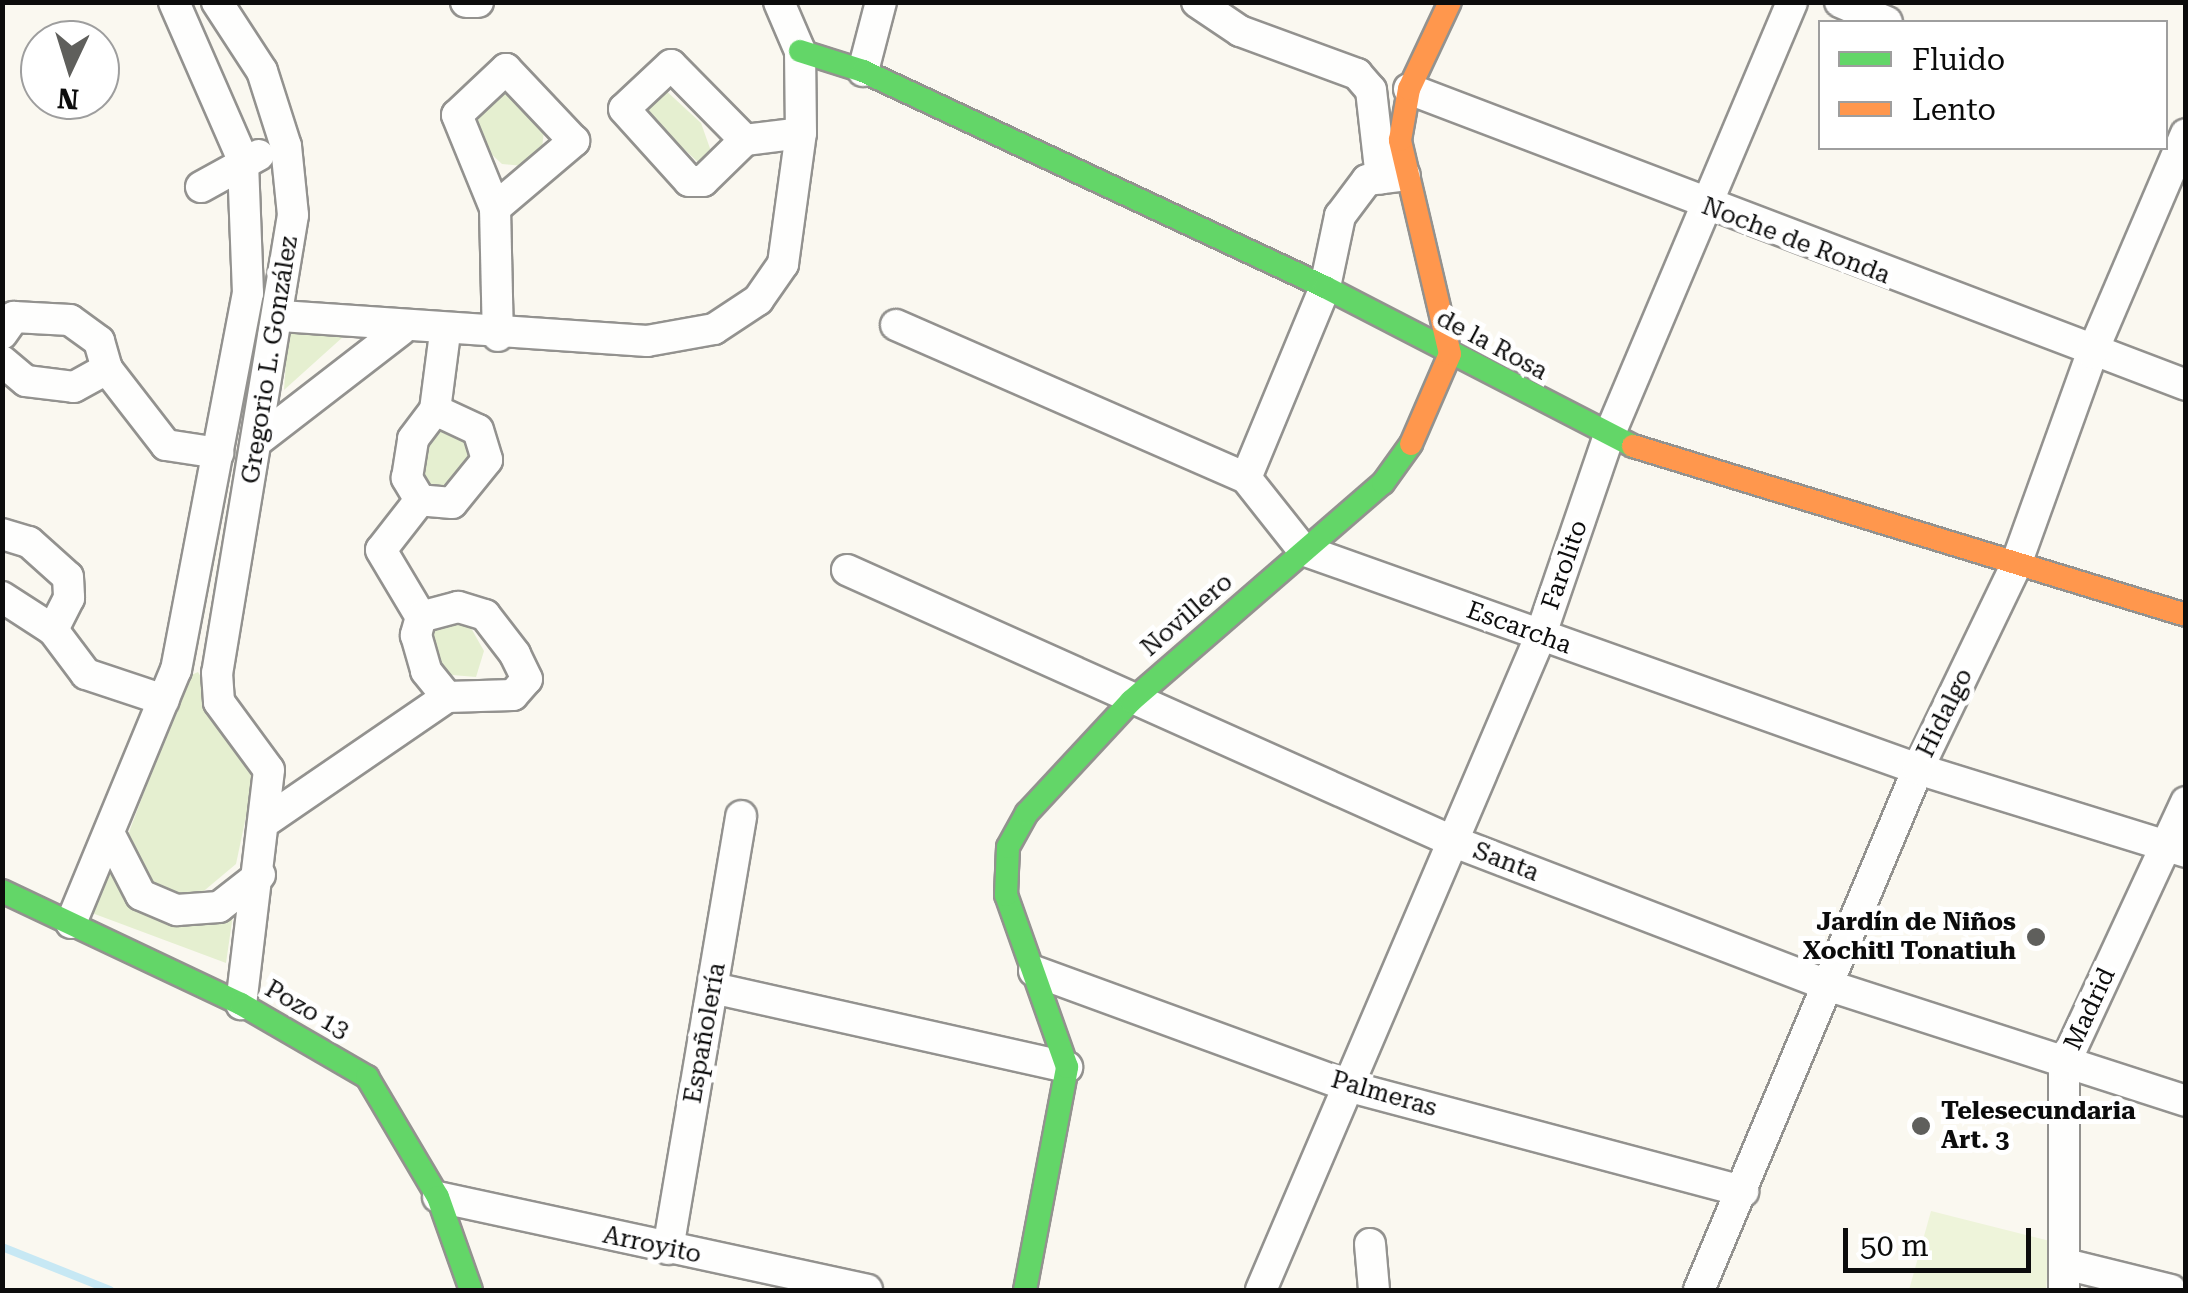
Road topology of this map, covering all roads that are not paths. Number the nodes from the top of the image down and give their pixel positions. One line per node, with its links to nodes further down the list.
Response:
1 (174, 2): 19 (street, Gregorio L. González)
2 (217, 2): 18 (street, Gregorio L. González)
3 (466, 2): 4 (street)
4 (478, 2)
5 (780, 2): 12 (street)
6 (881, 2): 13 (street)
7 (1196, 2): 20 (street)
8 (1450, 2): 14 (street)
9 (1792, 2): 22 (street, Farolito)
10 (1840, 2): 11 (street)
11 (1881, 20)
12 (800, 50): 13 (street, de la Rosa); 15 (street)
13 (863, 71): 24 (street, de la Rosa)
14 (1410, 89): 20 (street); 22 (street, Noche de Ronda)
15 (801, 133): 16 (street); 30 (street)
16 (745, 140)
17 (2179, 143): 31 (street, Hidalgo)
18 (286, 146): 19 (street); 25 (street, Gregorio L. González)
19 (243, 160): 21 (street); 39 (street, Gregorio L. González)
20 (1393, 177): 24 (street); 32 (street)
21 (200, 187)
22 (1707, 207): 31 (street, Noche de Ronda); 37 (street, Farolito)
23 (494, 208): 30 (street)
24 (1325, 287): 32 (street, de la Rosa); 40 (street)
25 (281, 316): 27 (street); 38 (street, Gregorio L. González)
26 (896, 325): 40 (street)
27 (401, 330): 28 (street); 38 (street)
28 (445, 333): 30 (street); 36 (street)
29 (2, 334): 34 (street)
30 (498, 336)
31 (2092, 353): 35 (street, Noche de Ronda); 44 (street, Hidalgo)
32 (1450, 354): 37 (street, de la Rosa); 43 (street, Novillero)
33 (2, 361): 34 (street)
34 (107, 369): 39 (street)
35 (2186, 385)
36 (435, 410): 41 (street); 41 (street)
37 (1608, 438): 44 (street, de la Rosa); 50 (street, Farolito)
38 (256, 442): 52 (street, Gregorio L. González)
39 (218, 453): 51 (street, Gregorio L. González)
40 (1246, 478): 43 (street)
41 (420, 500): 48 (street)
42 (2, 534): 49 (street)
43 (1303, 550): 50 (street, Escarcha); 55 (street, Novillero)
44 (2016, 567): 47 (street, de la Rosa); 56 (street, Hidalgo)
45 (847, 570): 55 (street, Santa)
46 (2, 597): 49 (street)
47 (2186, 615)
48 (421, 617): 53 (street); 53 (street)
49 (53, 630): 54 (street)
50 (1540, 637): 56 (street, Escarcha); 61 (street, Farolito)
51 (176, 670): 52 (street); 54 (street, Gregorio L. González)
52 (217, 673): 59 (street, Gregorio L. González)
53 (447, 697): 59 (street)
54 (164, 700): 60 (street, Gregorio L. González)
55 (1131, 701): 61 (street, Santa); 66 (street, Novillero)
56 (1918, 769): 62 (street, Escarcha); 67 (street, Hidalgo)
57 (2186, 802): 62 (street, Madrid)
58 (741, 816): 68 (street, Españolería)
59 (269, 819): 63 (street, Gregorio L. González)
60 (111, 837): 63 (street); 65 (street, Gregorio L. González)
61 (1452, 842): 67 (street, Santa); 72 (street, Farolito)
62 (2175, 849): 70 (street, Madrid)
63 (260, 874): 69 (street, Gregorio L. González)
64 (2, 891): 65 (street, Pozo 13)
65 (71, 923): 69 (street, Pozo 13)
66 (1034, 971): 71 (street, Novillero); 72 (street, Palmeras)
67 (1830, 986): 70 (street, Santa); 74 (street, Hidalgo)
68 (713, 988): 71 (street); 77 (street, Españolería)
69 (241, 1004): 75 (street, Pozo 13)
70 (2064, 1065): 73 (street, Santa); 78 (street, Madrid)
71 (1067, 1067): 81 (street, Novillero)
72 (1352, 1087): 74 (street, Palmeras); 82 (street, Farolito)
73 (2186, 1101)
74 (1743, 1191): 84 (street, Hidalgo)
75 (438, 1197): 77 (street, Arroyito); 79 (street, Pozo 13)
76 (1370, 1244): 83 (street)
77 (668, 1249): 80 (street, Arroyito)
78 (2065, 1277): 85 (street)
79 (470, 1290)
80 (867, 1290)
81 (1025, 1290)
82 (1260, 1290)
83 (1374, 1290)
84 (1699, 1290)
85 (2171, 1290)

